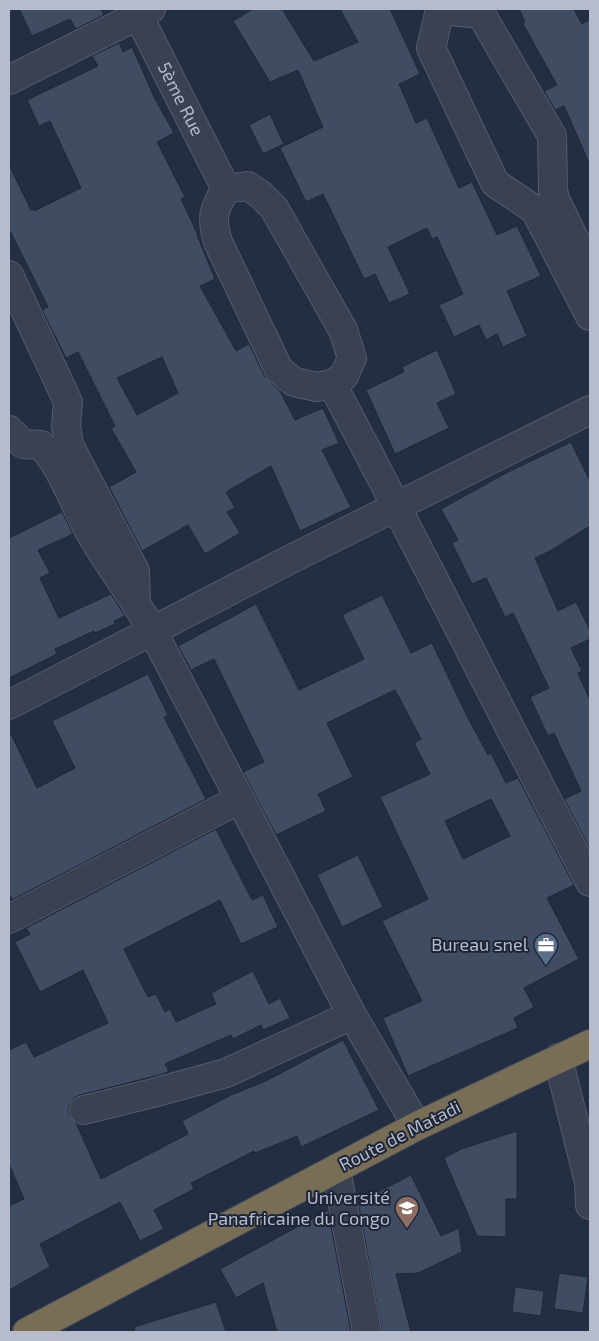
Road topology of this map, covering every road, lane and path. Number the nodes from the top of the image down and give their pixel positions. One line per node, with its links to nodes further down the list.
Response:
1 (448, 10): 5 (street); 5 (street)
2 (142, 11): 3 (street); 4 (street, 5ème Rue)
3 (9, 80)
4 (226, 190): 9 (street); 9 (street)
5 (545, 204): 6 (street); 8 (street)
6 (590, 271)
7 (9, 274): 12 (street)
8 (590, 316)
9 (332, 384): 13 (street)
10 (590, 410): 13 (street)
11 (9, 430): 12 (street)
12 (60, 450): 14 (street)
13 (397, 507): 14 (street); 17 (street)
14 (152, 630): 15 (street); 16 (street)
15 (9, 705)
16 (240, 800): 18 (street); 19 (street)
17 (590, 882)
18 (10, 917)
19 (352, 1015): 22 (street); 23 (street)
20 (590, 1044): 21 (highway, Route de Matadi)
21 (558, 1058): 23 (highway, Route de Matadi); 25 (street)
22 (84, 1110)
23 (417, 1126): 24 (highway, Route de Matadi)
24 (336, 1169): 26 (highway, Route de Matadi); 27 (street)
25 (590, 1205)
26 (27, 1332)
27 (367, 1332)

